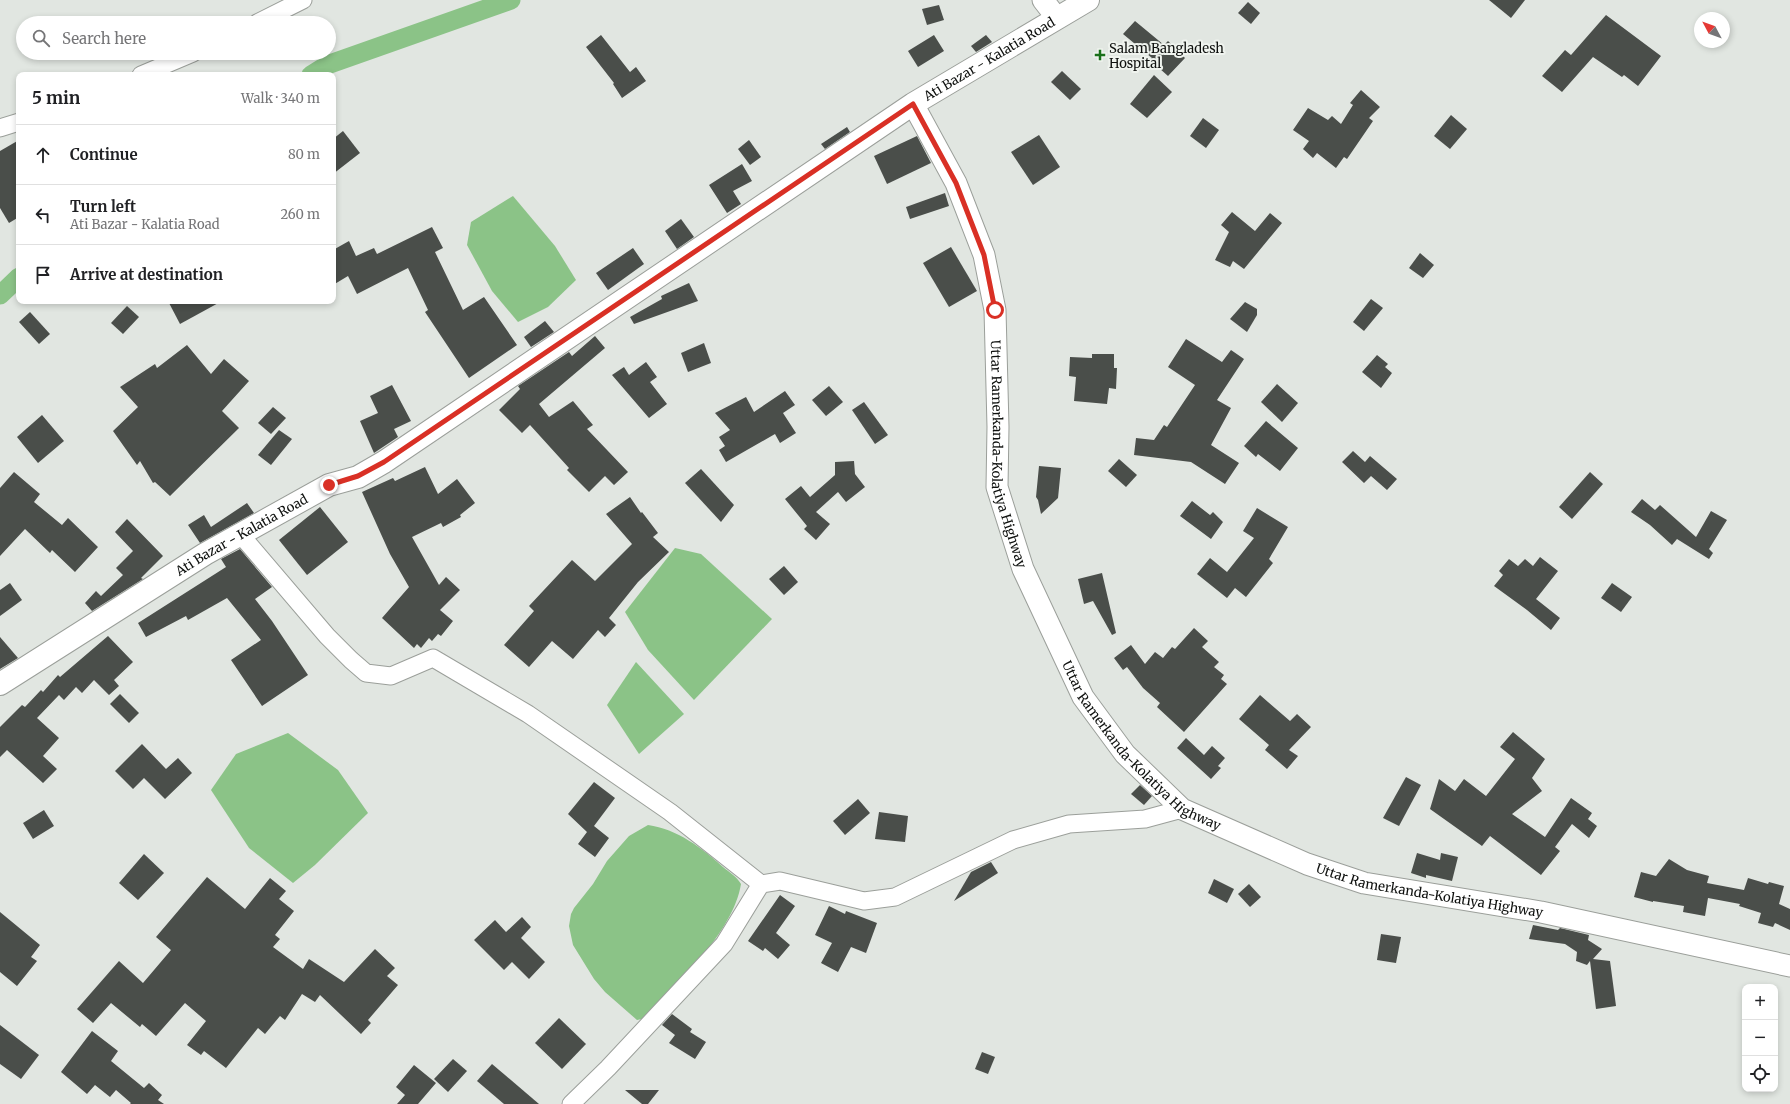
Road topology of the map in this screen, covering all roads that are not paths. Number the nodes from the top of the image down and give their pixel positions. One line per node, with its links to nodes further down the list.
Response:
1 (303, 0): 4 (street)
2 (1043, 0): 5 (street)
3 (1088, 0): 5 (main road, Ati Bazar - Kalatia Road)
4 (271, 16)
5 (1057, 18): 8 (main road, Ati Bazar - Kalatia Road)
6 (176, 60): 7 (street)
7 (148, 72)
8 (913, 104): 11 (main road, Ati Bazar - Kalatia Road); 13 (street, Uttar Ramerkanda-Kolatiya Highway)
9 (16, 123): 10 (street)
10 (0, 128)
11 (240, 534): 12 (main road, Ati Bazar - Kalatia Road); 14 (street)
12 (0, 684)
13 (1182, 809): 14 (street); 15 (street, Uttar Ramerkanda-Kolatiya Highway)
14 (761, 884): 16 (street)
15 (1790, 966)
16 (571, 1104)

